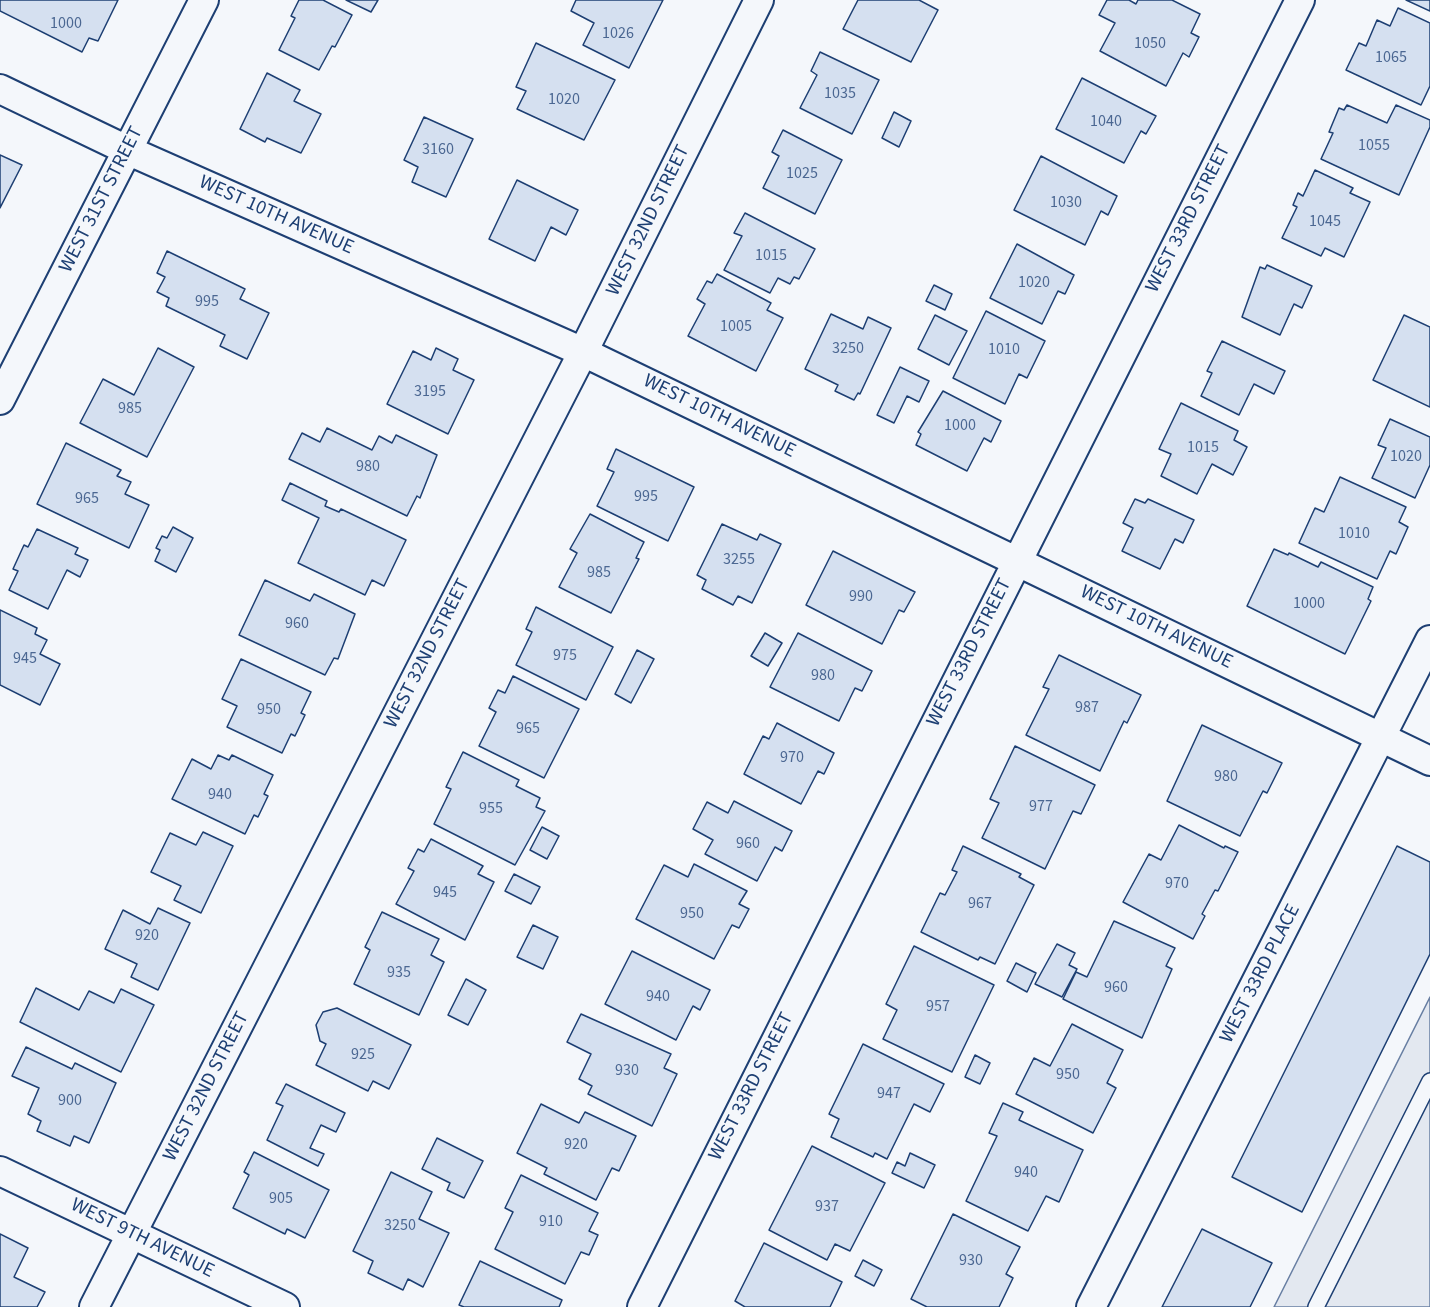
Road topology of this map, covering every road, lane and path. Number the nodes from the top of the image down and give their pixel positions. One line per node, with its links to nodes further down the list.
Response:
1 (204, 0): 5 (street, WEST 31ST STREET)
2 (759, 0): 6 (street, WEST 32ND STREET)
3 (1300, 0): 8 (street, WEST 33RD STREET)
4 (0, 89): 5 (street, WEST 10TH AVENUE)
5 (127, 150): 6 (street, WEST 10TH AVENUE); 7 (street, WEST 31ST STREET)
6 (584, 352): 8 (street, WEST 10TH AVENUE); 14 (street, WEST 32ND STREET)
7 (0, 400)
8 (1016, 561): 10 (street, WEST 10TH AVENUE); 17 (street, WEST 33RD STREET)
9 (1430, 640): 10 (street, WEST 33RD PLACE)
10 (1382, 736): 11 (street, WEST 10TH AVENUE); 18 (street, WEST 33RD PLACE)
11 (1430, 761)
12 (1430, 1081): 19 (lane)
13 (0, 1171): 14 (street, WEST 9TH AVENUE)
14 (132, 1234): 15 (street, WEST 32ND STREET); 16 (street, WEST 9TH AVENUE)
15 (94, 1307)
16 (285, 1307)
17 (642, 1307)
18 (1091, 1307)
19 (1316, 1307)

